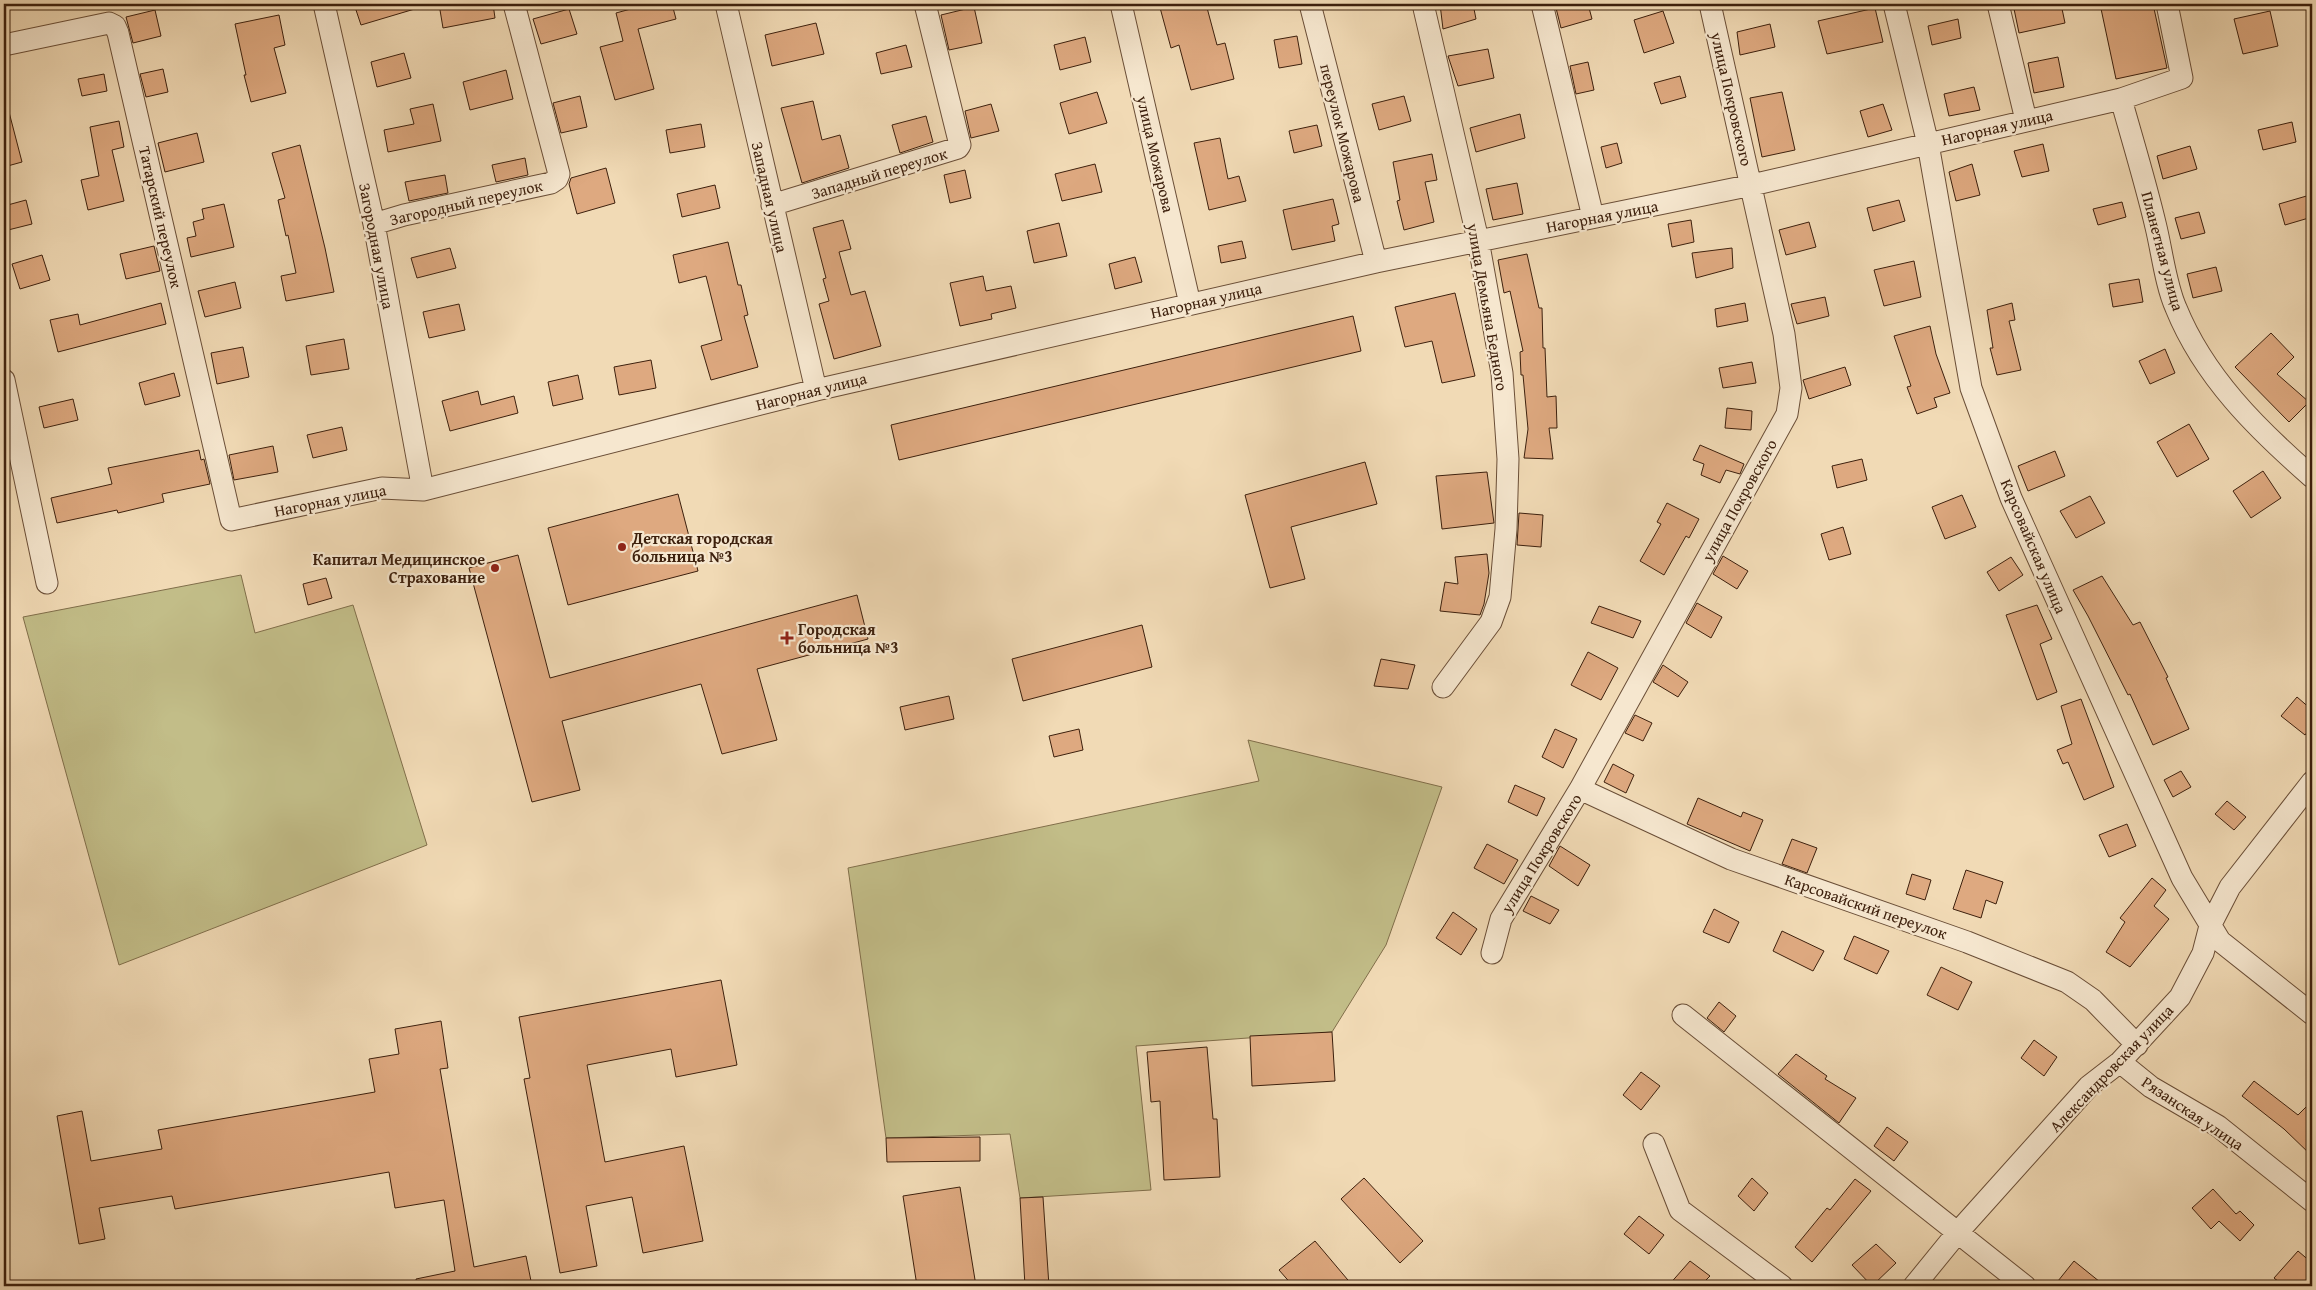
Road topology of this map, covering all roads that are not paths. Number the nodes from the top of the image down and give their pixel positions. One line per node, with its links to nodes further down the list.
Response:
1 (324, 4): 20 (street, Загородная улица)
2 (514, 4): 20 (street, Загородный переулок)
3 (726, 4): 18 (street, Западная улица)
4 (925, 4): 18 (street, Западный переулок)
5 (1121, 4): 23 (street, улица Можарова)
6 (1310, 4): 22 (street, переулок Можарова)
7 (1423, 4): 21 (street, улица Демьяна Бедного)
8 (1542, 4): 19 (street)
9 (1710, 4): 17 (street, улица Покровского)
10 (1894, 4): 16 (street, Карсовайская улица)
11 (1998, 4): 15 (street)
12 (2167, 4): 14 (street, Нагорная улица)
13 (4, 44): 28 (street, Татарский переулок)
14 (2121, 99): 15 (street, Нагорная улица); 26 (street, Планетная улица)
15 (2026, 120): 16 (street, Нагорная улица)
16 (1928, 144): 17 (street, Нагорная улица); 33 (street, Карсовайская улица)
17 (1752, 185): 19 (street, Нагорная улица); 32 (street, улица Покровского)
18 (772, 205): 25 (street, Западная улица)
19 (1593, 217): 21 (street, Нагорная улица)
20 (374, 224): 27 (street, Загородная улица)
21 (1478, 240): 22 (street, Нагорная улица); 30 (street, улица Демьяна Бедного)
22 (1376, 262): 23 (street, Нагорная улица)
23 (1190, 304): 25 (street, Нагорная улица)
24 (4, 380): 29 (street)
25 (816, 390): 27 (street, Нагорная улица)
26 (2312, 477)
27 (423, 490): 28 (street, Нагорная улица)
28 (231, 520)
29 (47, 583)
30 (1443, 687)
31 (2312, 782): 33 (street, Александровская улица)
32 (1580, 789): 34 (street, улица Покровского); 37 (street, Карсовайский переулок)
33 (2210, 926): 35 (street, Карсовайская улица); 37 (street, Александровская улица)
34 (1492, 953)
35 (2312, 1014)
36 (1683, 1015): 41 (street)
37 (2137, 1045): 38 (street, Александровская улица)
38 (2120, 1062): 40 (street, Рязанская улица); 41 (street, Александровская улица)
39 (1654, 1144): 42 (street)
40 (2312, 1201)
41 (1958, 1232): 43 (street, Александровская улица); 44 (street)
42 (1782, 1286)
43 (1914, 1286)
44 (2025, 1286)

